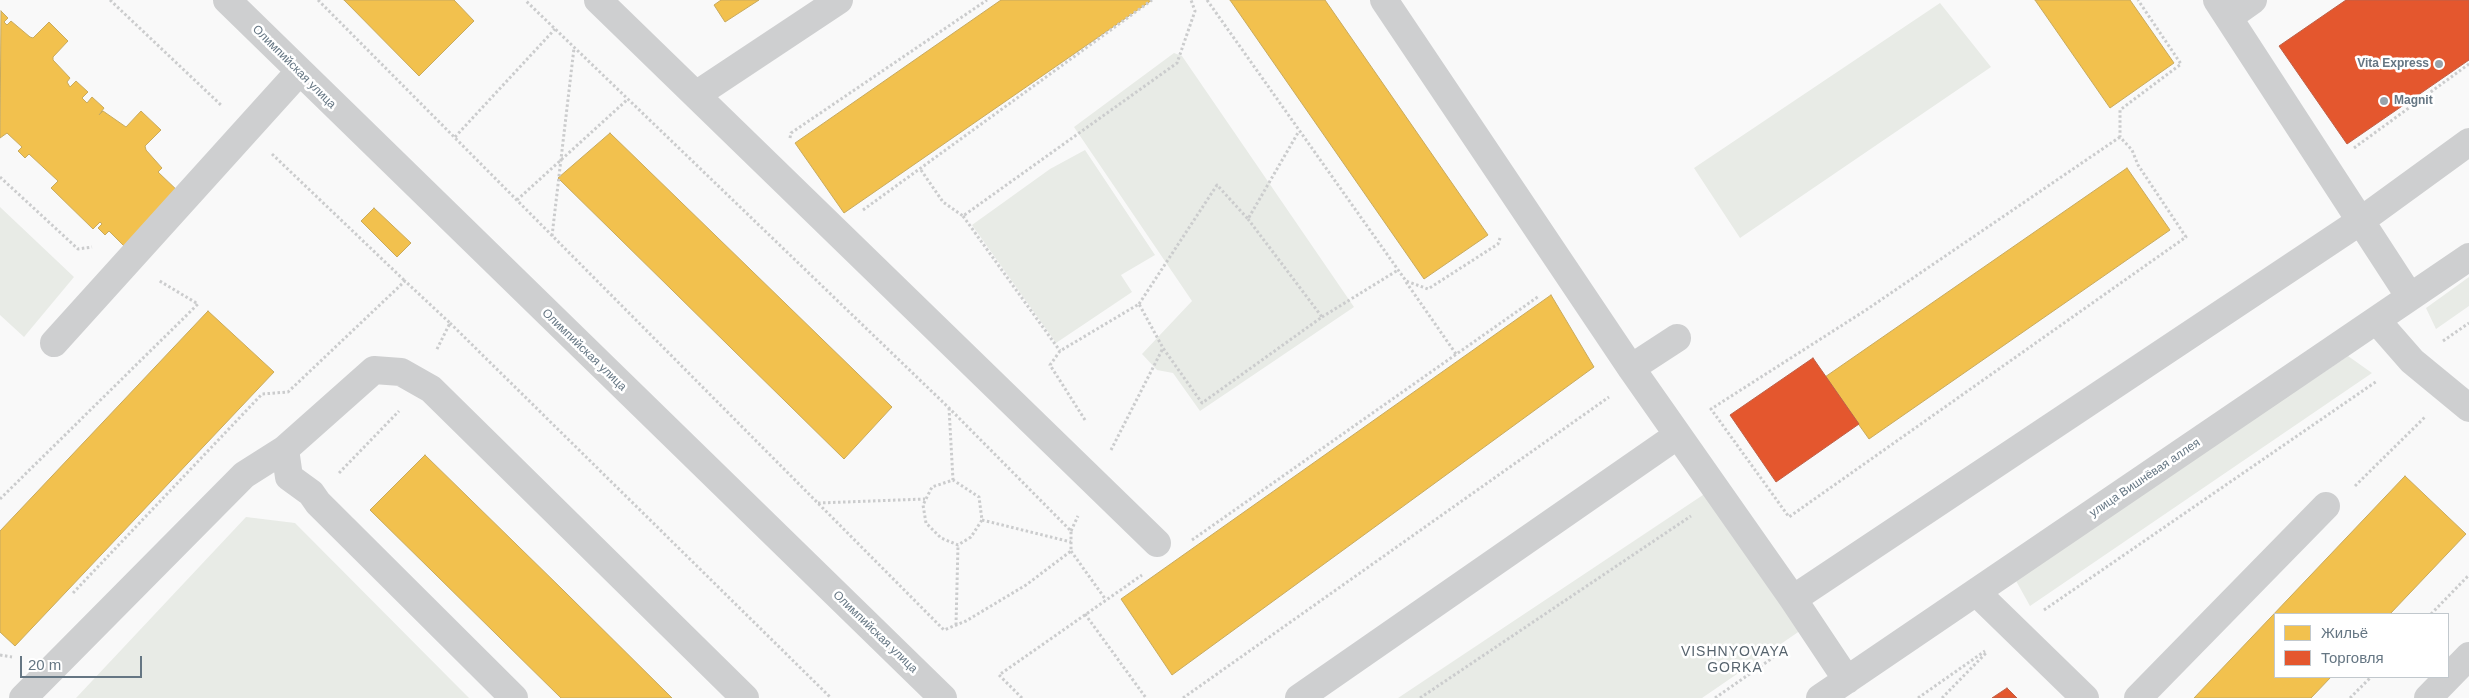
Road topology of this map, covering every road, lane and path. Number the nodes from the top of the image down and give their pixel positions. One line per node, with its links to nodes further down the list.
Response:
1 (227, 0): 17 (street, Олимпийская улица)
2 (318, 0): 21 (path)
3 (525, 0): 14 (path)
4 (598, 0): 18 (street)
5 (839, 0): 18 (street)
6 (987, 0): 23 (path)
7 (1152, 0): 27 (path)
8 (1191, 0): 30 (path)
9 (1207, 0): 20 (path)
10 (1385, 0): 51 (street)
11 (2138, 0): 22 (path)
12 (2253, 0): 13 (street)
13 (2223, 8): 32 (street)
14 (555, 29): 15 (path); 21 (path)
15 (574, 48): 19 (path); 26 (path)
16 (2469, 64): 25 (path)
17 (298, 72): 46 (street); 91 (street, Олимпийская улица)
18 (696, 96): 60 (street)
19 (628, 99): 26 (path); 55 (path)
20 (1299, 131): 31 (path); 36 (path)
21 (455, 137): 28 (path)
22 (2120, 137): 22 (path)
23 (790, 141)
24 (2469, 142): 32 (street)
25 (2348, 152)
26 (560, 160): 28 (path); 34 (path)
27 (921, 170): 29 (path); 30 (path)
28 (517, 200): 34 (path)
29 (858, 214)
30 (963, 216): 49 (path)
31 (1248, 219): 40 (path); 41 (path)
32 (2359, 222): 39 (street); 75 (street)
33 (1503, 230): 37 (path)
34 (552, 236): 62 (path)
35 (2469, 257): 39 (street, улица Вишнёвая аллея)
36 (1398, 270): 37 (path); 41 (path)
37 (1406, 282): 50 (path)
38 (1542, 294): 50 (path)
39 (2410, 297): 42 (street, улица Вишнёвая аллея)
40 (1139, 304): 48 (path); 49 (path)
41 (1322, 317): 48 (path)
42 (2377, 321): 54 (street); 74 (street, улица Вишнёвая аллея)
43 (450, 323): 90 (path)
44 (2469, 323): 47 (path)
45 (1678, 338): 51 (street)
46 (54, 343)
47 (2436, 346)
48 (1163, 348): 60 (path)
49 (1060, 351): 56 (path)
50 (1456, 354): 69 (path)
51 (1632, 368): 57 (street)
52 (2377, 381): 80 (path)
53 (1615, 392): 94 (path)
54 (2467, 404)
55 (949, 408): 59 (path); 66 (path)
56 (1087, 423)
57 (1678, 435): 75 (street); 95 (street)
58 (285, 450): 87 (street); 88 (street); 89 (street)
59 (953, 480): 61 (path); 65 (path)
60 (1095, 482): 66 (path); 68 (street)
61 (926, 499): 62 (path); 70 (path)
62 (818, 503): 79 (path)
63 (2326, 506): 102 (street)
64 (1695, 513): 96 (path)
65 (982, 520): 67 (path); 70 (path)
66 (1071, 531): 67 (path)
67 (1071, 542): 71 (path)
68 (1157, 543)
69 (1188, 543)
70 (958, 545): 79 (path)
71 (1071, 551): 76 (path); 79 (path)
72 (1147, 571): 76 (path)
73 (2469, 575): 77 (path)
74 (1976, 592): 80 (street); 86 (street, улица Вишнёвая аллея)
75 (1793, 599): 86 (street)
76 (1106, 600): 78 (path)
77 (2432, 613)
78 (1085, 614): 92 (path); 93 (path)
79 (956, 625)
80 (2016, 629): 101 (street)
81 (1790, 645): 97 (path)
82 (2469, 656): 83 (street)
83 (2449, 676)
84 (2370, 678): 103 (path)
85 (2448, 678): 104 (street)
86 (1847, 680): 98 (street, улица Вишнёвая аллея)
87 (23, 698)
88 (514, 698)
89 (745, 698)
90 (831, 698)
91 (943, 698)
92 (1022, 698)
93 (1146, 698)
94 (1183, 698)
95 (1298, 698)
96 (1420, 698)
97 (1714, 698)
98 (1820, 698)
99 (1918, 698): 100 (path)
100 (1942, 698)
101 (2085, 698)
102 (2138, 698)
103 (2350, 698)
104 (2428, 698)

